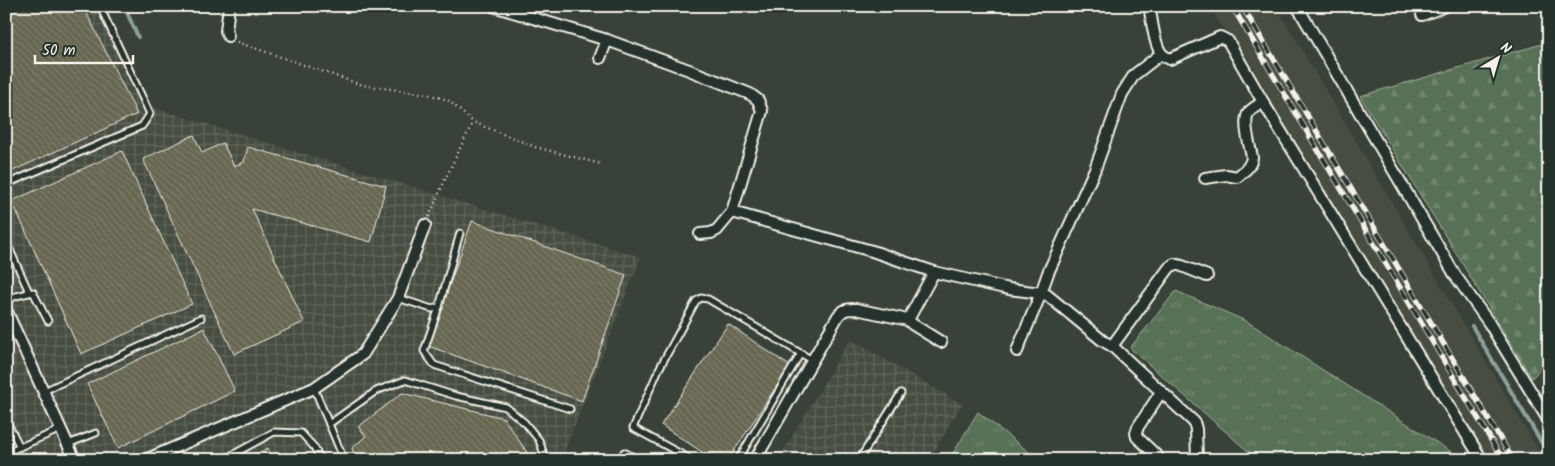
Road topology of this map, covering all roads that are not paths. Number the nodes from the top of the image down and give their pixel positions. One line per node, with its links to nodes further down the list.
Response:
1 (229, 6): 8 (street)
2 (493, 6): 9 (street)
3 (1150, 6): 10 (street)
4 (1297, 6): 42 (street)
5 (1445, 6): 7 (street)
6 (103, 14): 14 (lane)
7 (1422, 15)
8 (228, 36)
9 (607, 40): 11 (street); 15 (street)
10 (1161, 54): 12 (street); 23 (street)
11 (600, 58)
12 (1262, 102): 13 (street); 63 (street)
13 (1204, 178)
14 (6, 182)
15 (732, 212): 18 (street); 20 (street)
16 (425, 225): 24 (street)
17 (460, 233): 26 (lane)
18 (700, 234)
19 (6, 241): 22 (lane)
20 (934, 272): 23 (street); 29 (street)
21 (1208, 276): 32 (street)
22 (29, 292): 25 (lane); 30 (lane)
23 (1042, 293): 32 (street); 33 (street)
24 (398, 298): 26 (lane); 36 (street)
25 (6, 301)
26 (439, 307): 40 (lane)
27 (6, 310): 37 (street)
28 (201, 318): 37 (lane)
29 (908, 320): 31 (street); 35 (street)
30 (48, 321)
31 (941, 342)
32 (1112, 346): 38 (street)
33 (1017, 351)
34 (801, 354): 35 (lane); 58 (lane); 59 (lane)
35 (812, 360): 60 (street)
36 (314, 388): 43 (lane); 51 (street)
37 (43, 391): 44 (street)
38 (1161, 392): 49 (street); 62 (street)
39 (900, 393): 61 (lane)
40 (570, 409)
41 (6, 420): 47 (lane)
42 (1549, 421)
43 (329, 424): 54 (lane); 55 (lane)
44 (60, 429): 46 (street); 47 (lane)
45 (96, 433): 46 (lane)
46 (68, 444): 50 (street)
47 (20, 447): 48 (lane)
48 (6, 453)
49 (1157, 456)
50 (75, 460)
51 (145, 460)
52 (223, 460): 53 (lane)
53 (321, 460)
54 (344, 460)
55 (546, 460)
56 (620, 460): 57 (lane)
57 (638, 460)
58 (692, 460)
59 (738, 460)
60 (755, 460)
61 (859, 460)
62 (1197, 460)
63 (1482, 460)

